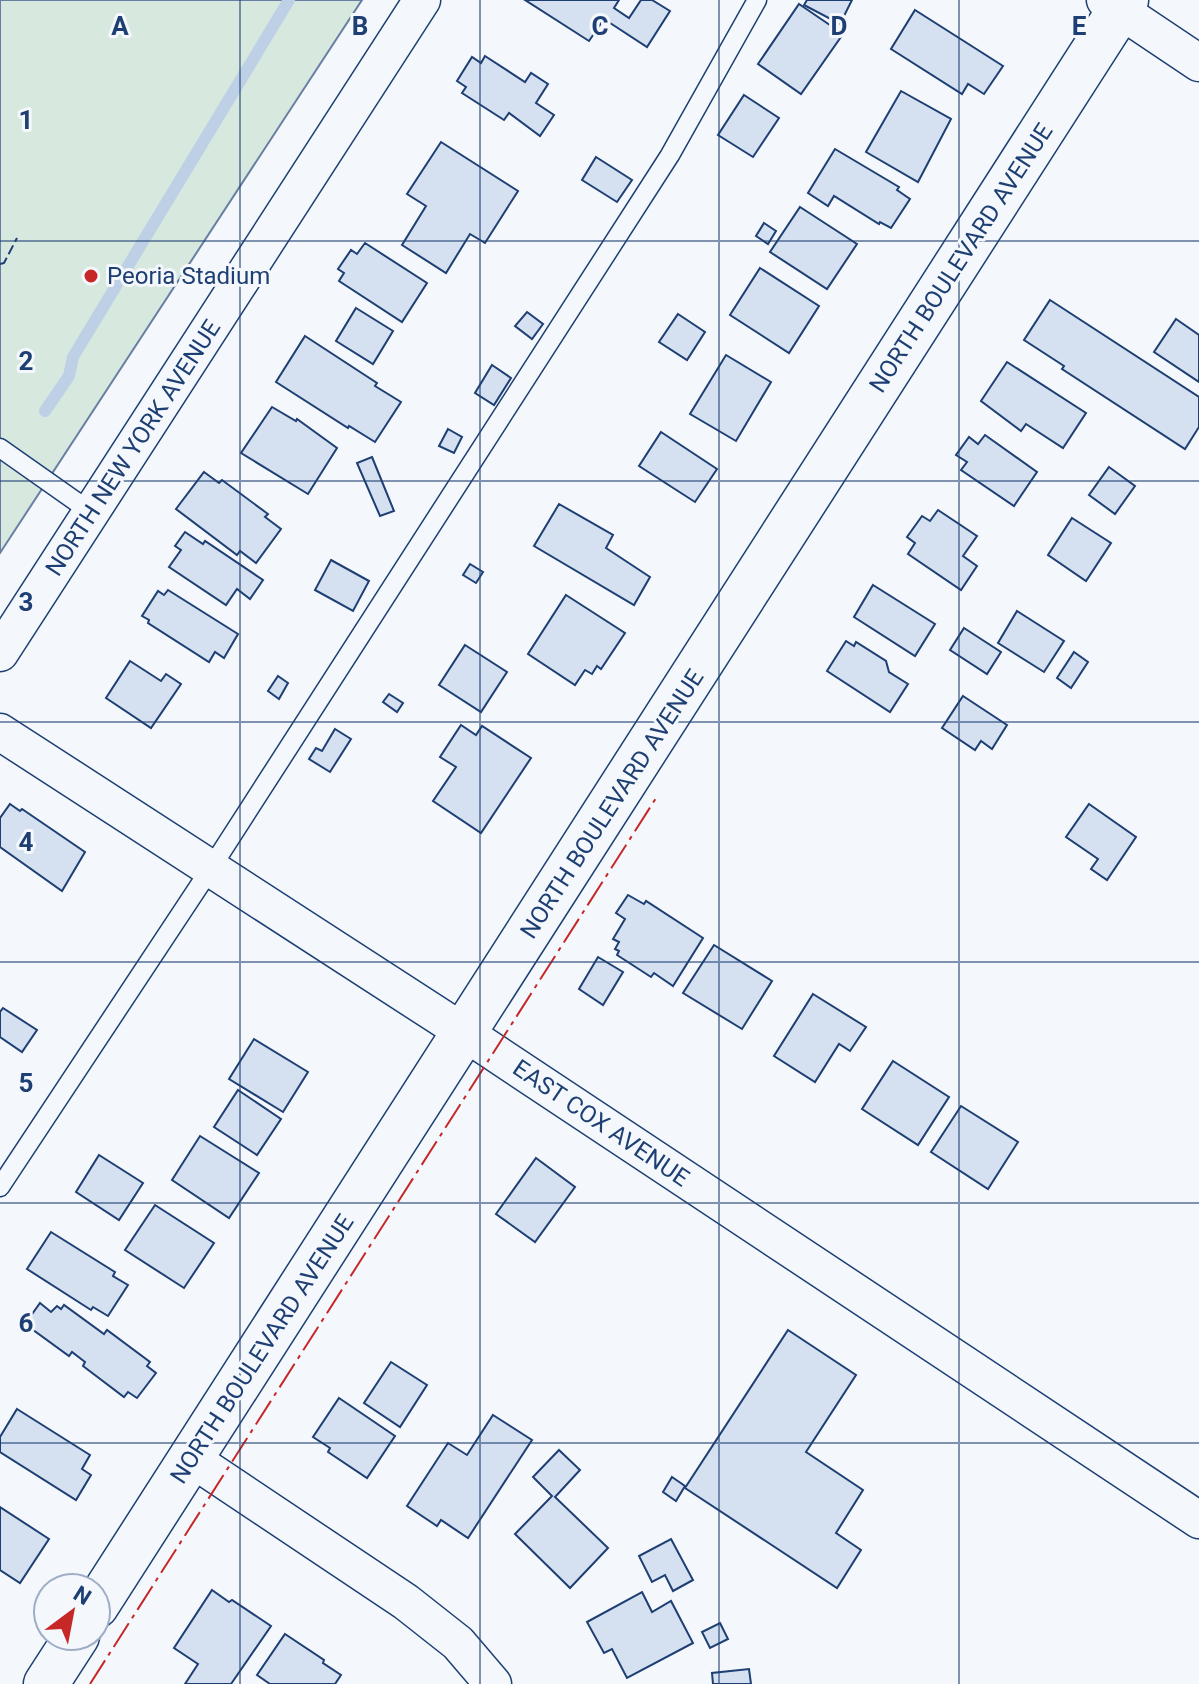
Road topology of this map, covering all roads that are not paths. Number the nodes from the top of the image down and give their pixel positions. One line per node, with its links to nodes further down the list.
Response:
1 (422, 0): 6 (street, NORTH NEW YORK AVENUE)
2 (757, 0): 9 (lane)
3 (1117, 4): 4 (street); 10 (street, NORTH BOULEVARD AVENUE)
4 (1199, 63)
5 (0, 448): 6 (lane)
6 (91, 512): 7 (street, NORTH NEW YORK AVENUE)
7 (0, 653)
8 (0, 732): 9 (street, EAST COX AVENUE)
9 (211, 868): 10 (street, EAST COX AVENUE); 11 (lane)
10 (465, 1033): 12 (street, NORTH BOULEVARD AVENUE); 13 (street, EAST COX AVENUE)
11 (0, 1187)
12 (192, 1459): 14 (street, NORTH BOULEVARD AVENUE); 17 (street)
13 (1199, 1520)
14 (112, 1582)
15 (67, 1652): 16 (street)
16 (46, 1684)
17 (493, 1684)

